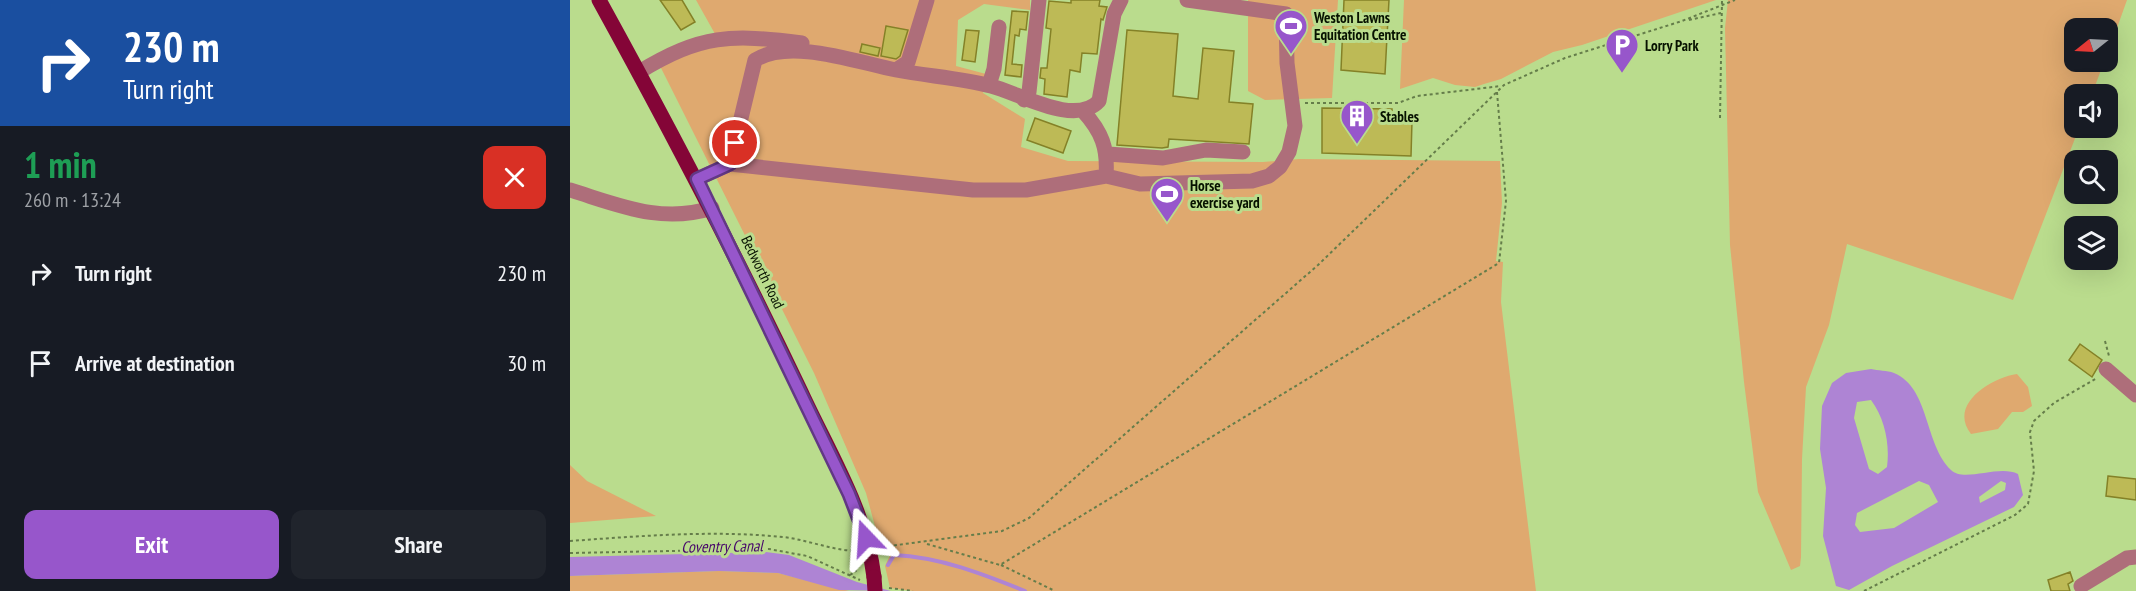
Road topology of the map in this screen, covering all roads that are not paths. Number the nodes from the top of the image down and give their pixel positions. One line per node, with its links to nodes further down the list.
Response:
1 (599, 0): 10 (main road, Bedworth Road)
2 (927, 0): 9 (lane)
3 (1039, 0): 12 (lane)
4 (1120, 0): 13 (lane)
5 (1187, 0): 6 (lane)
6 (1287, 7): 17 (lane)
7 (999, 27): 11 (lane)
8 (811, 44): 10 (lane)
9 (896, 70): 11 (lane); 16 (lane)
10 (639, 72): 18 (main road, Bedworth Road)
11 (989, 85): 12 (lane)
12 (1024, 100): 13 (lane)
13 (1083, 111): 15 (lane)
14 (1243, 152): 15 (lane)
15 (1108, 153): 17 (lane)
16 (730, 164): 17 (lane); 18 (lane)
17 (1106, 176)
18 (697, 179): 20 (main road, Bedworth Road)
19 (570, 190): 20 (lane)
20 (712, 208): 24 (main road, Bedworth Road)
21 (2106, 369): 22 (lane)
22 (2136, 395)
23 (2136, 557): 25 (lane)
24 (874, 579)
25 (2081, 586)

